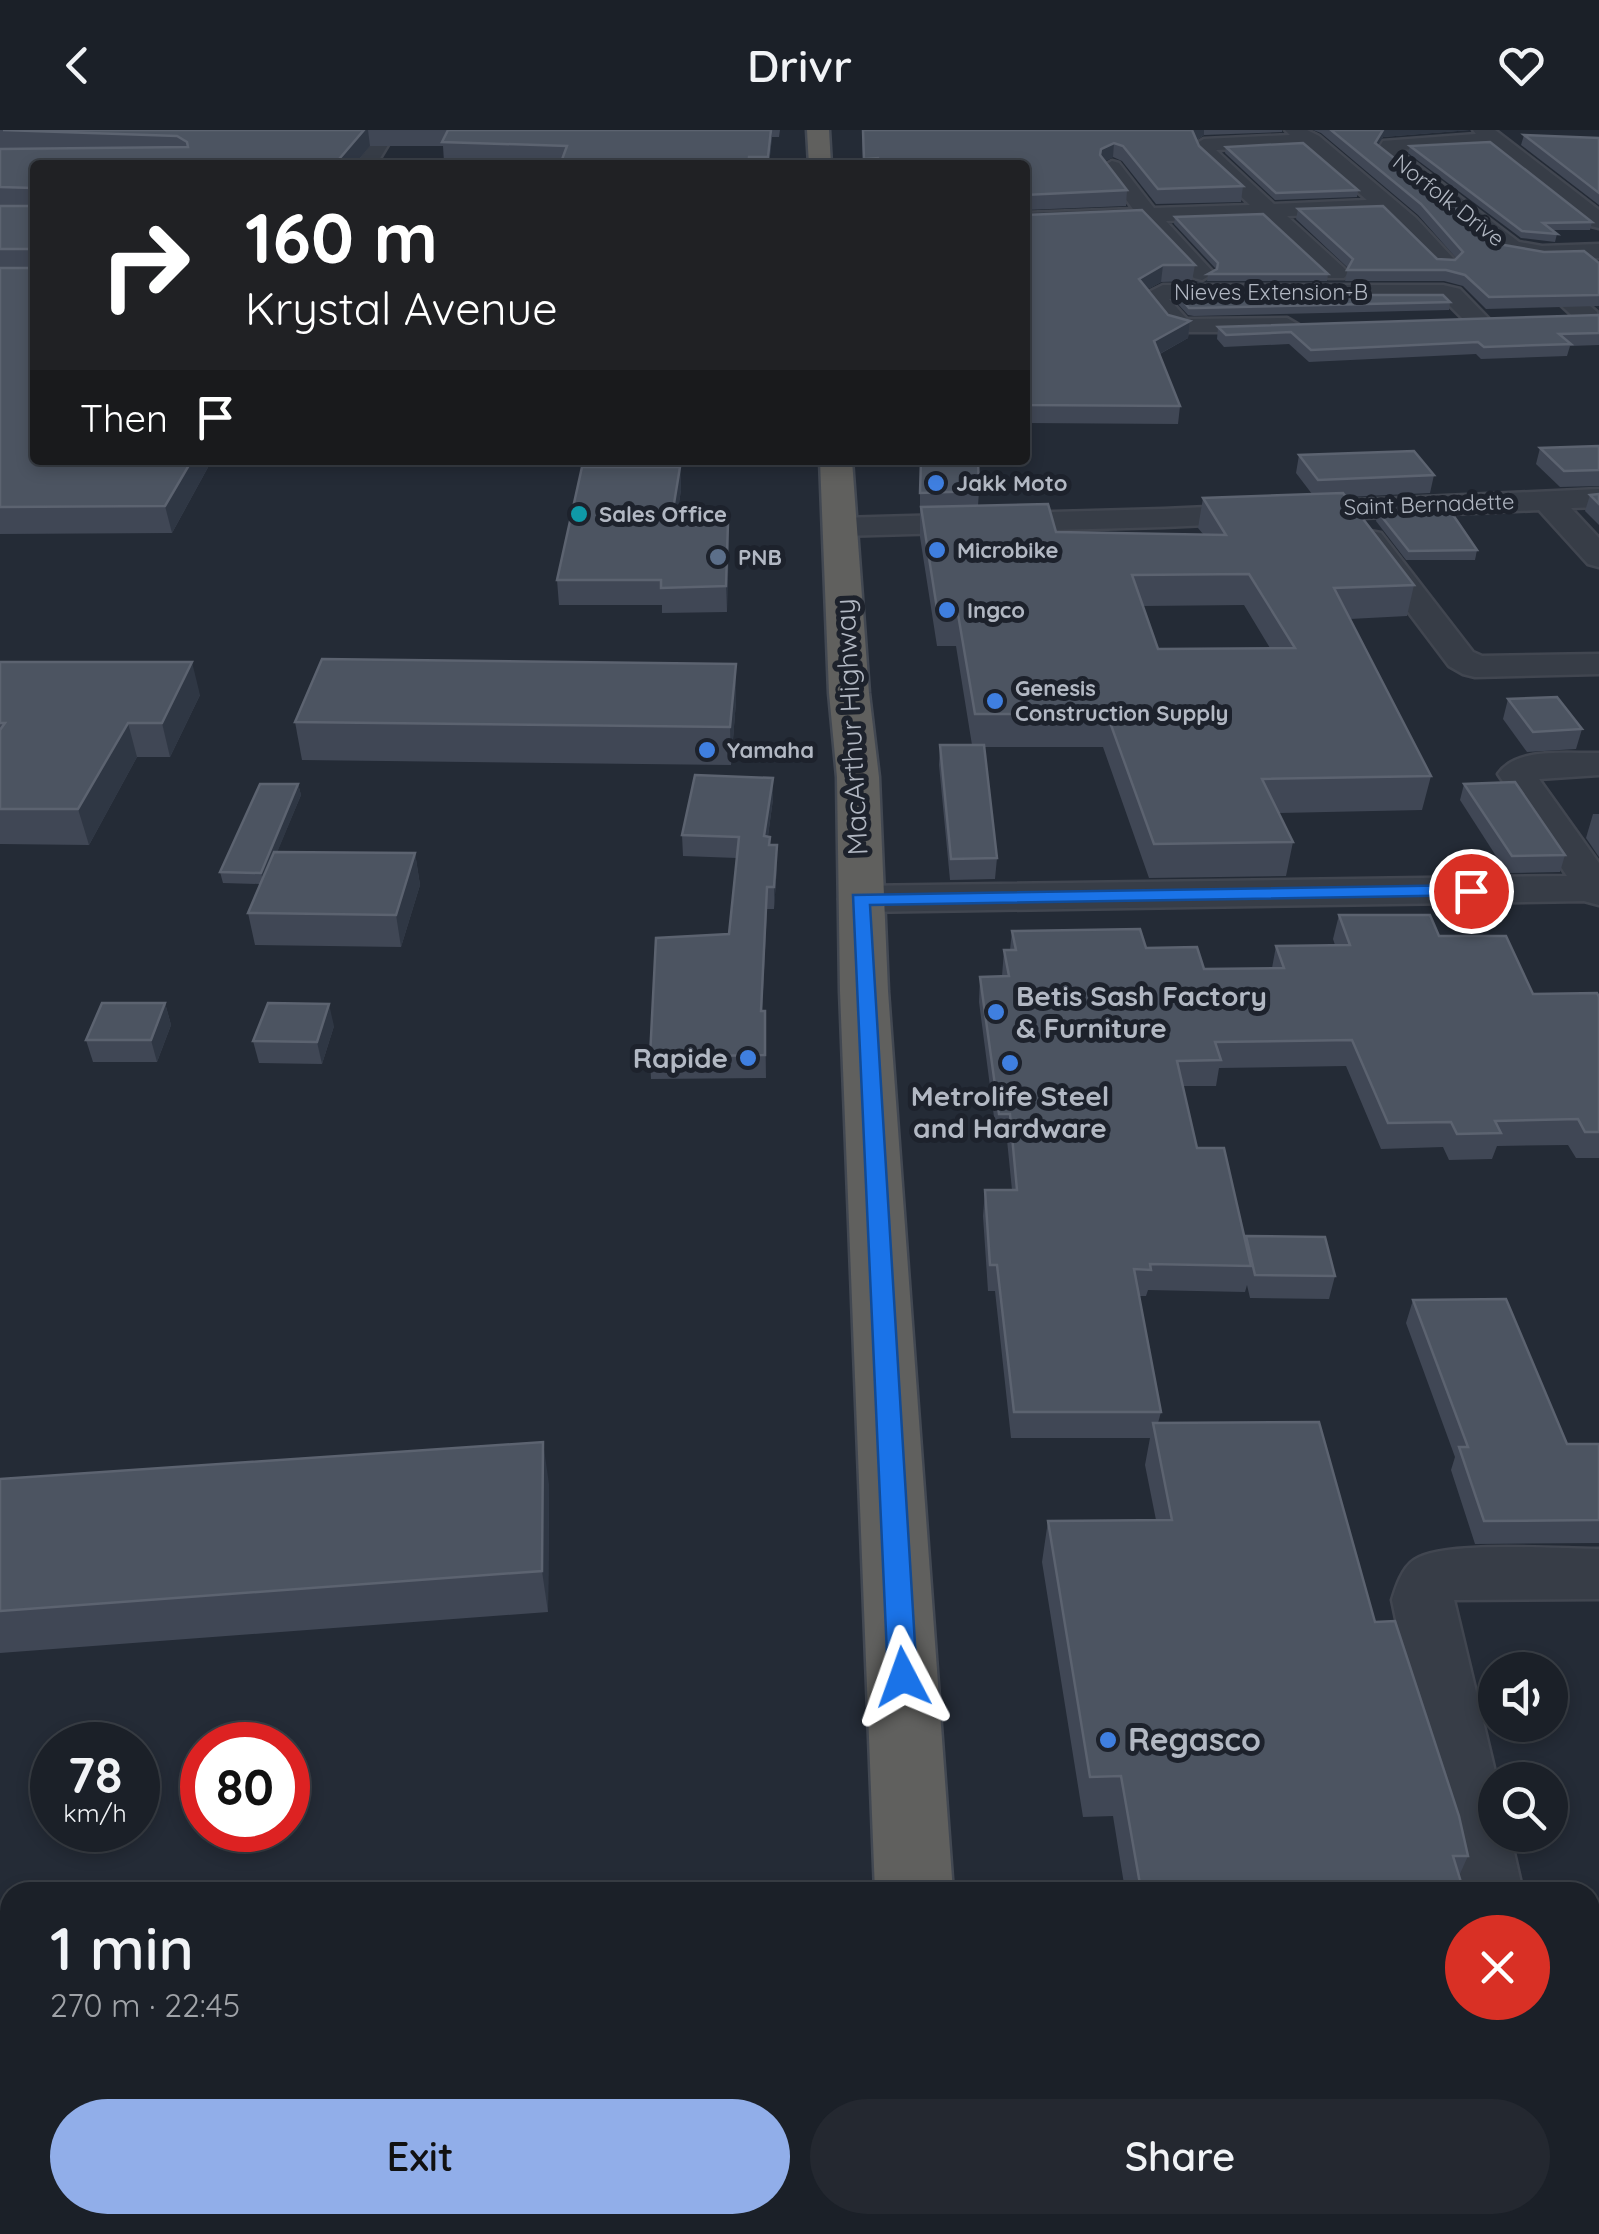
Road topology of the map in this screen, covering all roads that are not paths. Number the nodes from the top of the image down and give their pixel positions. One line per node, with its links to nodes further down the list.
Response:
1 (818, 130): 7 (highway)
2 (379, 132): 6 (street)
3 (1304, 135): 13 (street); 14 (street)
4 (1488, 135): 5 (street); 9 (street); 18 (street, Norfolk Drive)
5 (1526, 136)
6 (368, 160)
7 (820, 160)
8 (1112, 167): 15 (street)
9 (1534, 170): 10 (street); 11 (street)
10 (1566, 171)
11 (1574, 201): 12 (street); 17 (street)
12 (1599, 202)
13 (1386, 206): 14 (street); 19 (street)
14 (1264, 210): 15 (street); 21 (street)
15 (1148, 215): 16 (street); 20 (street)
16 (1030, 220)
17 (1599, 221)
18 (1599, 251)
19 (1445, 263)
20 (1202, 273)
21 (1336, 274)
22 (1560, 292): 23 (street)
23 (1594, 317): 24 (street)
24 (1551, 318)
25 (1442, 320): 26 (street, Nieves Extension-B)
26 (1310, 324)
27 (836, 465): 31 (highway, MacArthur Highway)
28 (1599, 498): 29 (street, Saint Bernadette)
29 (1546, 500): 30 (street, Saint Bernadette); 32 (street)
30 (1346, 508): 31 (street, Saint Bernadette); 33 (street)
31 (840, 527): 36 (highway, MacArthur Highway)
32 (1599, 556)
33 (1599, 664)
34 (1599, 764): 35 (street)
35 (1598, 890): 36 (street)
36 (860, 899): 38 (highway, MacArthur Highway)
37 (1599, 1574): 39 (street)
38 (913, 1882)
39 (1486, 1882)

